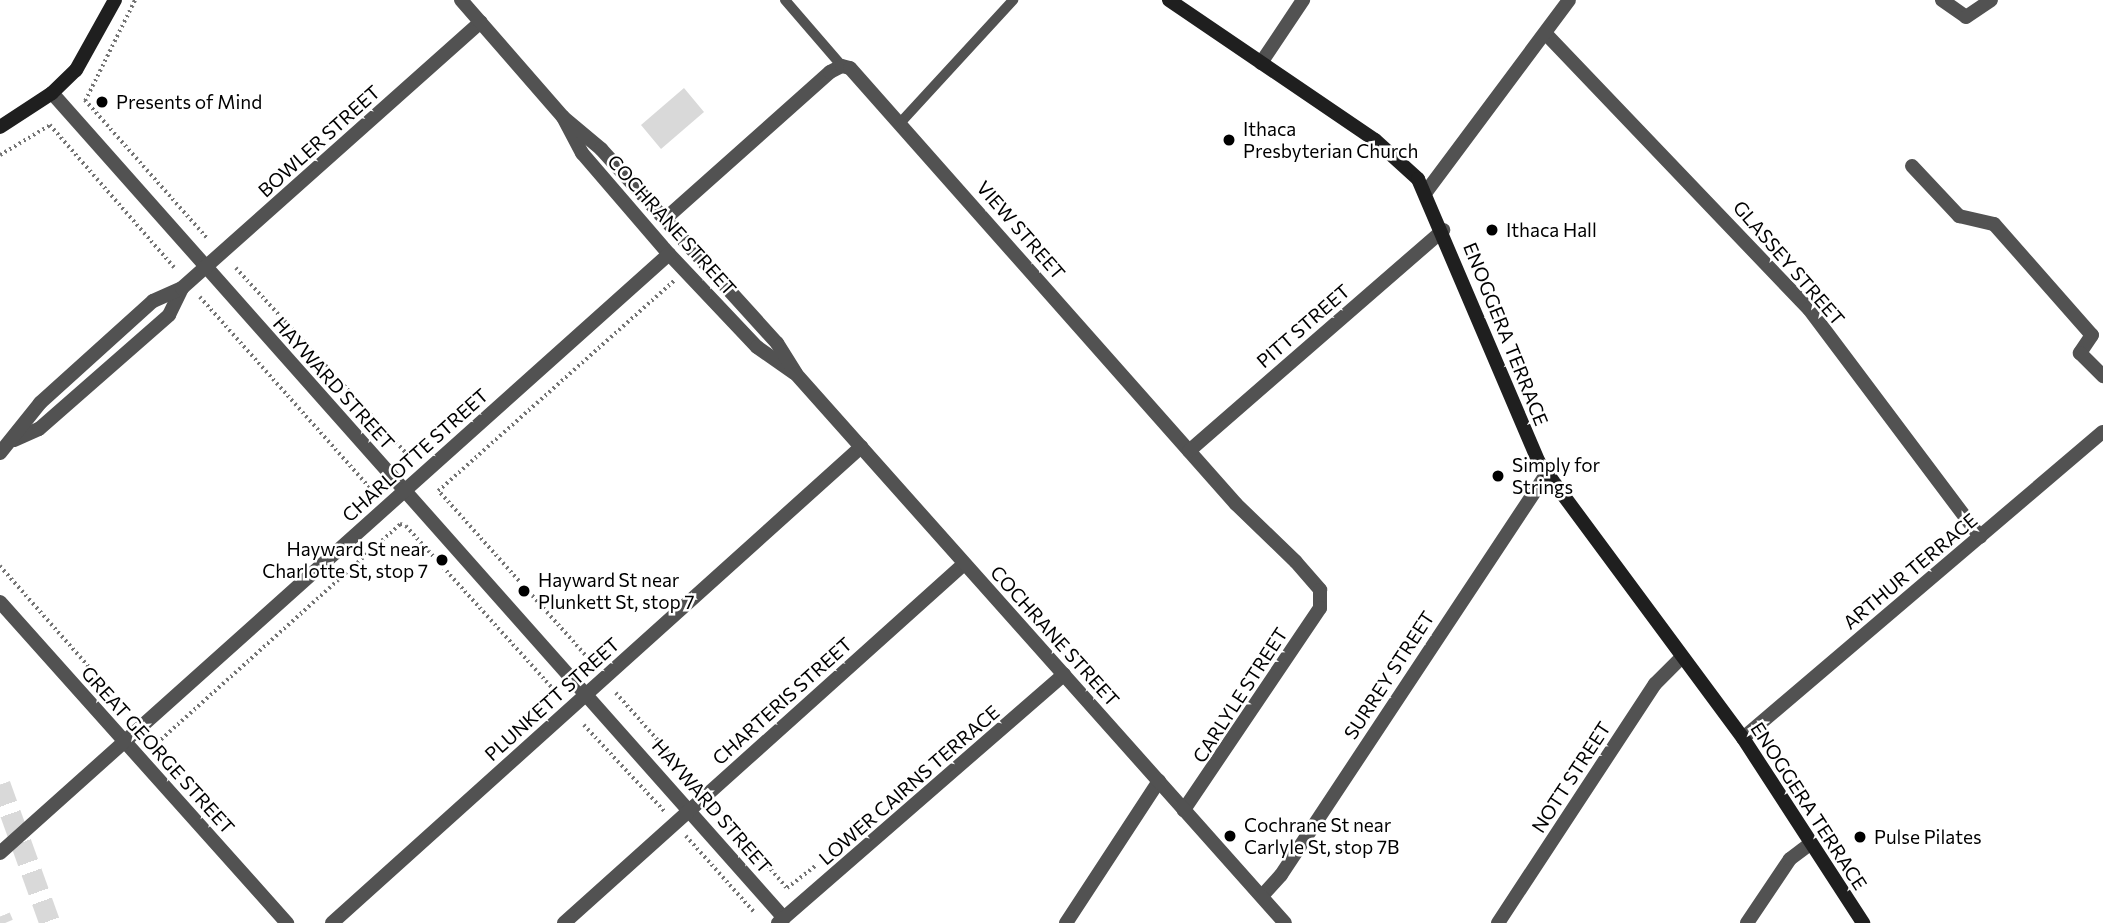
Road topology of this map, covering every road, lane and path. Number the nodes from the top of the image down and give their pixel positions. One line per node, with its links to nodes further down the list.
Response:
1 (115, 0): 15 (main road)
2 (135, 0): 16 (path)
3 (461, 0): 11 (street, COCHRANE STREET)
4 (785, 0): 14 (lane)
5 (1013, 0): 20 (lane)
6 (1169, 0): 13 (main road, ENOGGERA TERRACE)
7 (1303, 0): 13 (street)
8 (1569, 0): 12 (street)
9 (1942, 0): 10 (street)
10 (1991, 0)
11 (481, 22): 18 (street, COCHRANE STREET); 31 (street, BOWLER STREET)
12 (1546, 34): 25 (street); 47 (street, GLASSEY STREET)
13 (1261, 63): 25 (main road, ENOGGERA TERRACE)
14 (842, 66): 20 (street, VIEW STREET); 26 (street)
15 (52, 93): 22 (main road); 31 (street, HAYWARD STREET)
16 (85, 100): 17 (path); 28 (path)
17 (78, 106)
18 (563, 117): 26 (street, COCHRANE STREET); 29 (street, COCHRANE STREET)
19 (62, 120): 21 (path)
20 (901, 122): 41 (street, VIEW STREET)
21 (50, 125): 23 (path); 30 (path)
22 (0, 127)
23 (0, 155)
24 (1912, 166): 37 (street)
25 (1426, 192): 27 (main road, ENOGGERA TERRACE)
26 (664, 219): 36 (street, COCHRANE STREET)
27 (1443, 230): 41 (street, PITT STREET); 44 (main road, ENOGGERA TERRACE)
28 (207, 238)
29 (669, 254): 36 (street, COCHRANE STREET); 46 (street, CHARLOTTE STREET)
30 (174, 267)
31 (205, 268): 34 (street, BOWLER STREET); 46 (street, HAYWARD STREET)
32 (236, 268): 43 (path)
33 (676, 278): 53 (path)
34 (182, 288): 39 (street, BOWLER STREET); 39 (street, BOWLER STREET)
35 (200, 297): 45 (path)
36 (796, 374): 40 (street, COCHRANE STREET)
37 (2103, 376)
38 (2103, 432): 47 (street, ARTHUR TERRACE)
39 (14, 440): 42 (street, BOWLER STREET)
40 (860, 447): 48 (street, COCHRANE STREET); 57 (street, PLUNKETT STREET)
41 (1189, 451): 50 (street, VIEW STREET)
42 (0, 453)
43 (409, 456)
44 (1546, 474): 52 (main road, ENOGGERA TERRACE); 73 (street, SURREY STREET)
45 (372, 490)
46 (405, 490): 57 (street, HAYWARD STREET); 61 (street, CHARLOTTE STREET)
47 (1980, 537): 60 (street, ARTHUR TERRACE)
48 (964, 564): 54 (street, COCHRANE STREET); 66 (street, CHARTERIS STREET)
49 (0, 566): 58 (path)
50 (1323, 598): 67 (street, CARLYLE STREET)
51 (0, 602): 61 (street, GREAT GEORGE STREET)
52 (1682, 657): 60 (main road, ENOGGERA TERRACE); 81 (street, NOTT STREET)
53 (592, 663)
54 (1064, 674): 63 (street, COCHRANE STREET); 75 (street, LOWER CAIRNS TERRACE)
55 (556, 692): 62 (path)
56 (616, 693): 64 (path)
57 (587, 694): 66 (street, HAYWARD STREET); 77 (street, PLUNKETT STREET)
58 (126, 709)
59 (584, 725): 68 (path)
60 (1743, 738): 70 (main road, ENOGGERA TERRACE)
61 (125, 741): 71 (street, CHARLOTTE STREET); 76 (street, GREAT GEORGE STREET)
62 (157, 743)
63 (1158, 781): 67 (street, COCHRANE STREET); 79 (street)
64 (695, 782)
65 (717, 807): 72 (path)
66 (691, 810): 75 (street, HAYWARD STREET); 78 (street, CHARTERIS STREET)
67 (1184, 810): 73 (street, COCHRANE STREET)
68 (665, 812)
69 (686, 836): 74 (path)
70 (1811, 843): 82 (street); 83 (main road, ENOGGERA TERRACE)
71 (0, 853)
72 (816, 865)
73 (1262, 896): 80 (street, COCHRANE STREET)
74 (755, 913)
75 (781, 920)
76 (288, 923)
77 (332, 923)
78 (564, 923)
79 (1066, 923)
80 (1285, 923)
81 (1498, 923)
82 (1748, 923)
83 (1863, 923)

